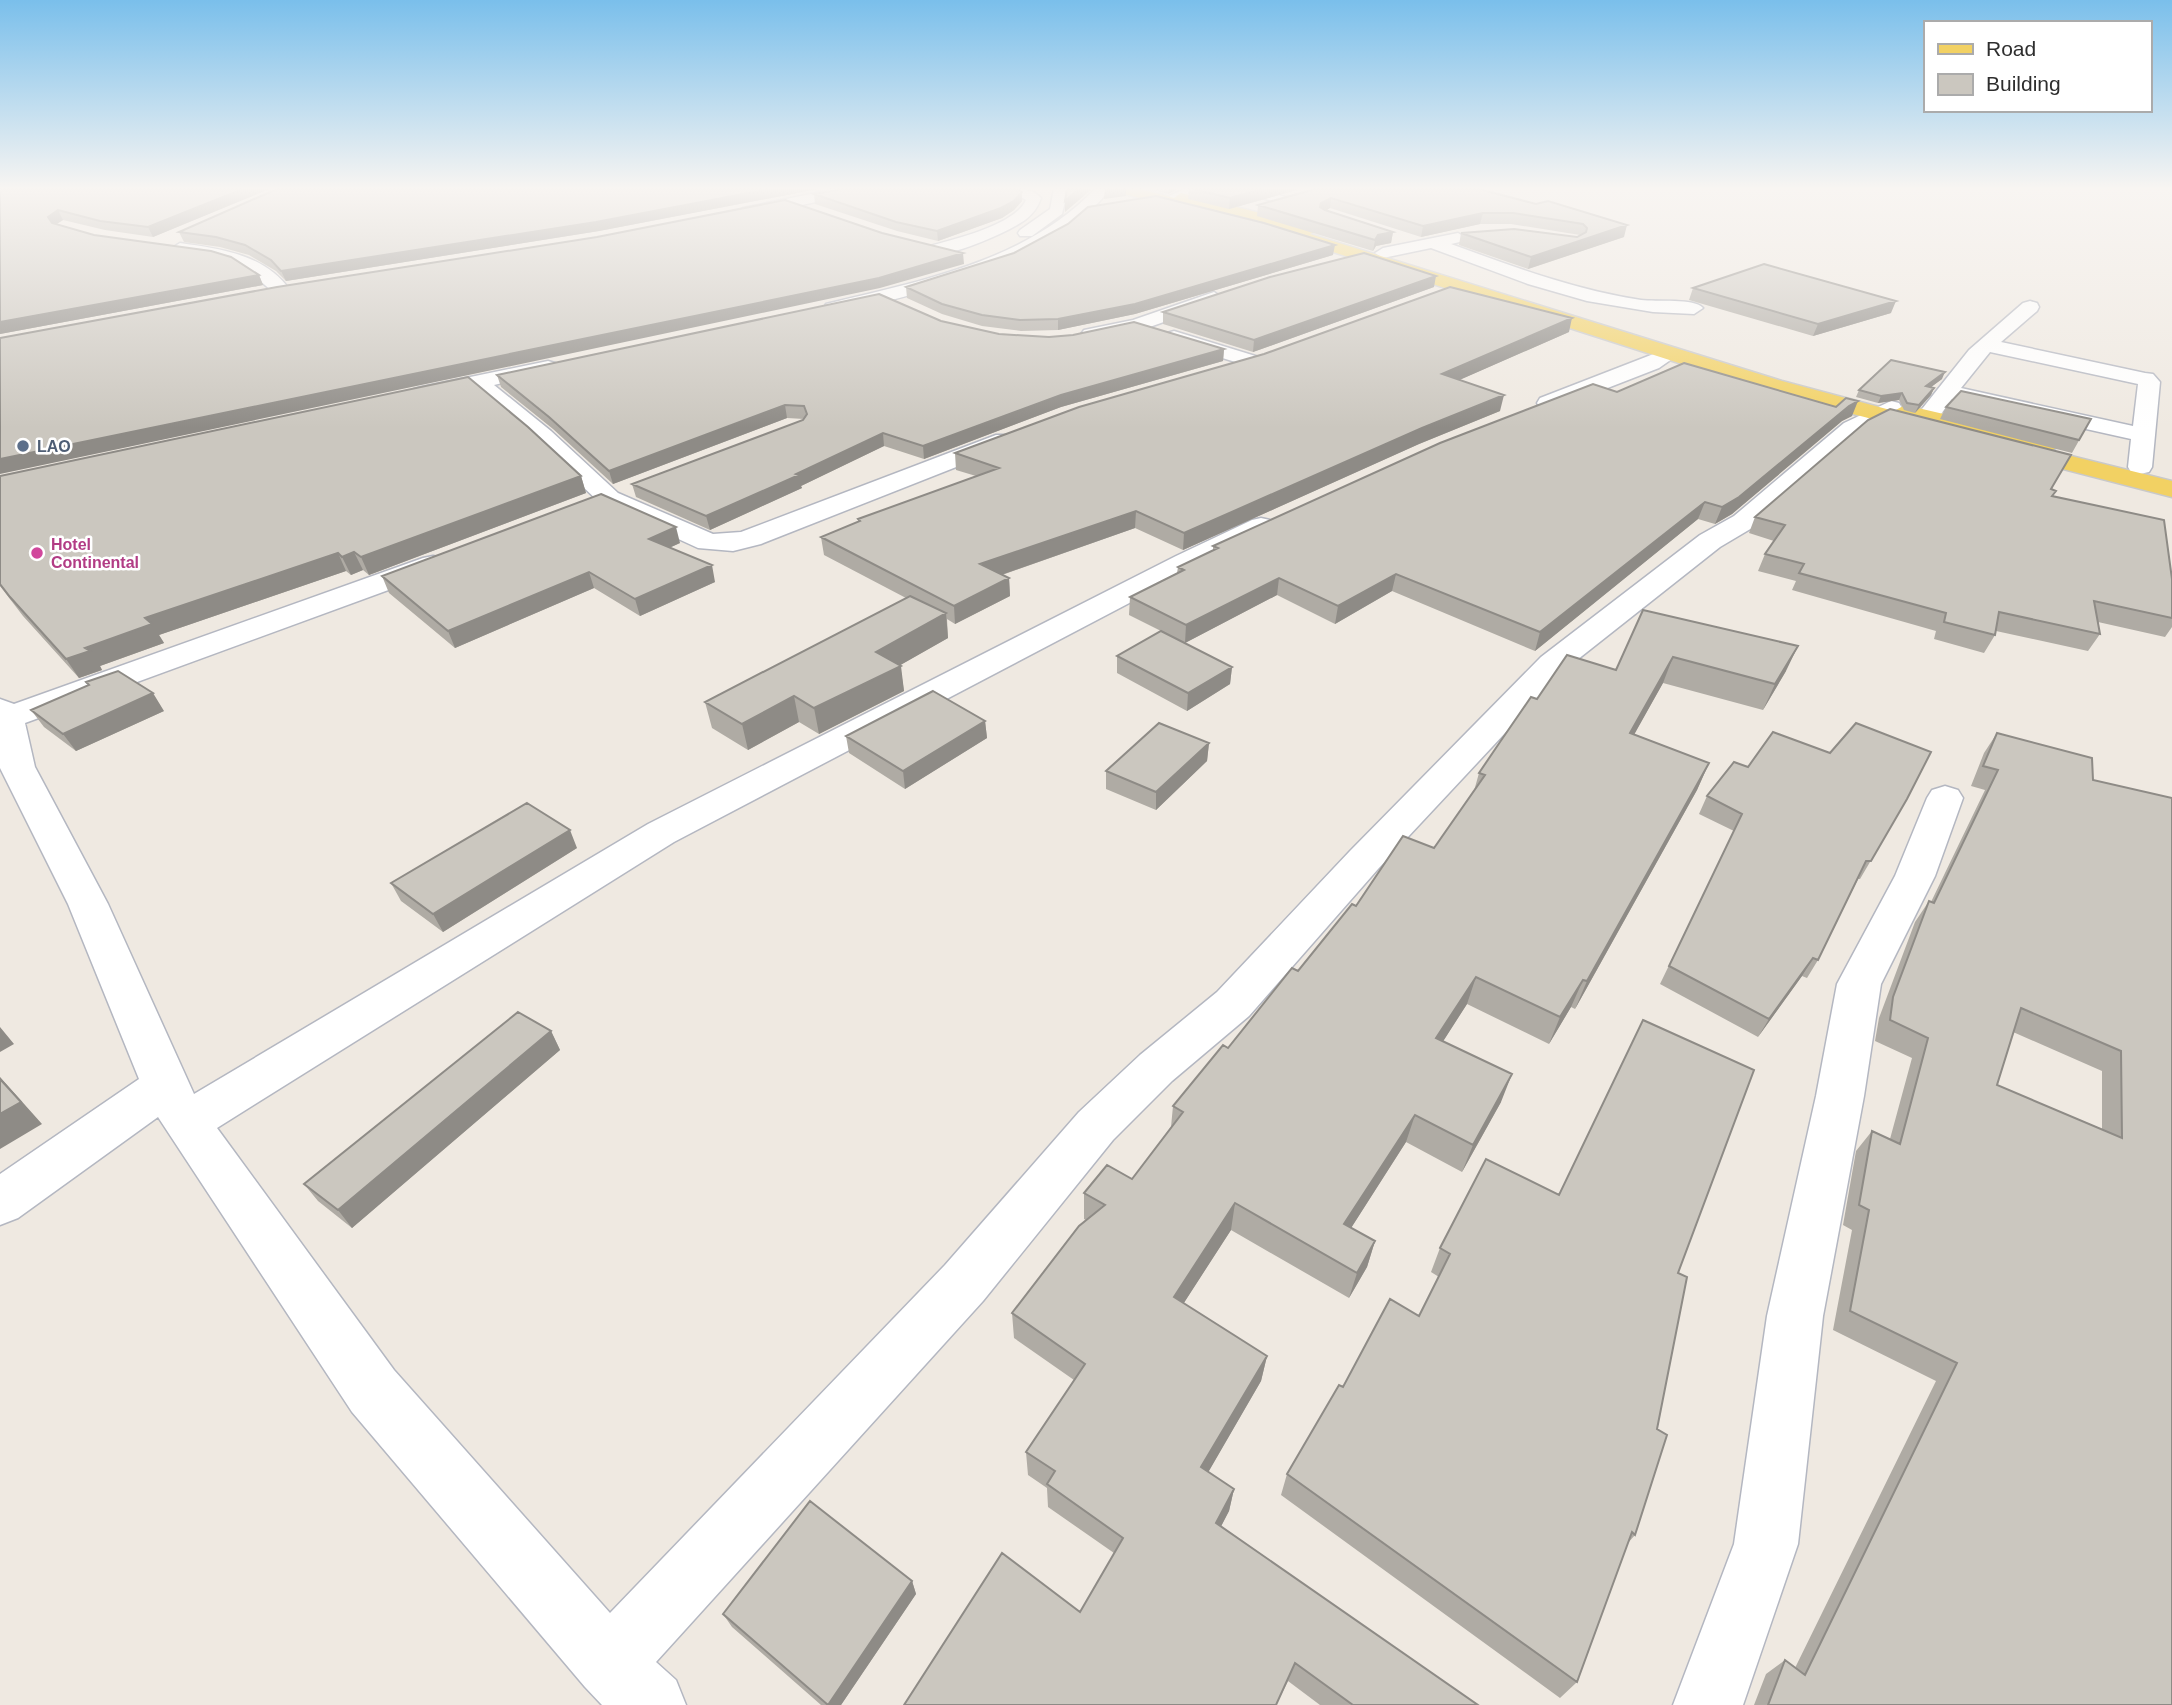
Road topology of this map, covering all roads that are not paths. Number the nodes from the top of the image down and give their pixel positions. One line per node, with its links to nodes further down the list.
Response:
1 (258, 269): 9 (street)
2 (941, 269): 10 (street)
3 (971, 269): 10 (street)
4 (1399, 269): 7 (main road)
5 (1455, 269): 22 (main road)
6 (1498, 269): 13 (street)
7 (1457, 288): 11 (street); 18 (main road)
8 (1236, 291): 15 (street)
9 (255, 295)
10 (883, 296): 14 (street)
11 (1434, 296)
12 (2030, 307): 17 (street)
13 (1694, 308)
14 (910, 310)
15 (1137, 324): 16 (street); 19 (street)
16 (1073, 338)
17 (1986, 345): 21 (street); 26 (street)
18 (1669, 354): 22 (main road); 23 (street)
19 (1217, 374)
20 (477, 382): 20 (street); 25 (street)
21 (1949, 392): 24 (street); 26 (street)
22 (1885, 412): 24 (main road); 29 (main road); 37 (street)
23 (1517, 415)
24 (1926, 417): 27 (main road)
25 (1022, 433)
26 (2143, 435): 27 (street)
27 (2140, 467): 28 (main road)
28 (2172, 476)
29 (2172, 489)
30 (1289, 514): 35 (street)
31 (463, 552): 32 (street)
32 (4, 713): 33 (street)
33 (9, 771): 35 (street)
34 (1945, 798): 39 (street)
35 (176, 1105): 36 (street); 37 (street)
36 (0, 1202)
37 (609, 1663): 38 (street)
38 (651, 1705)
39 (1709, 1705)

